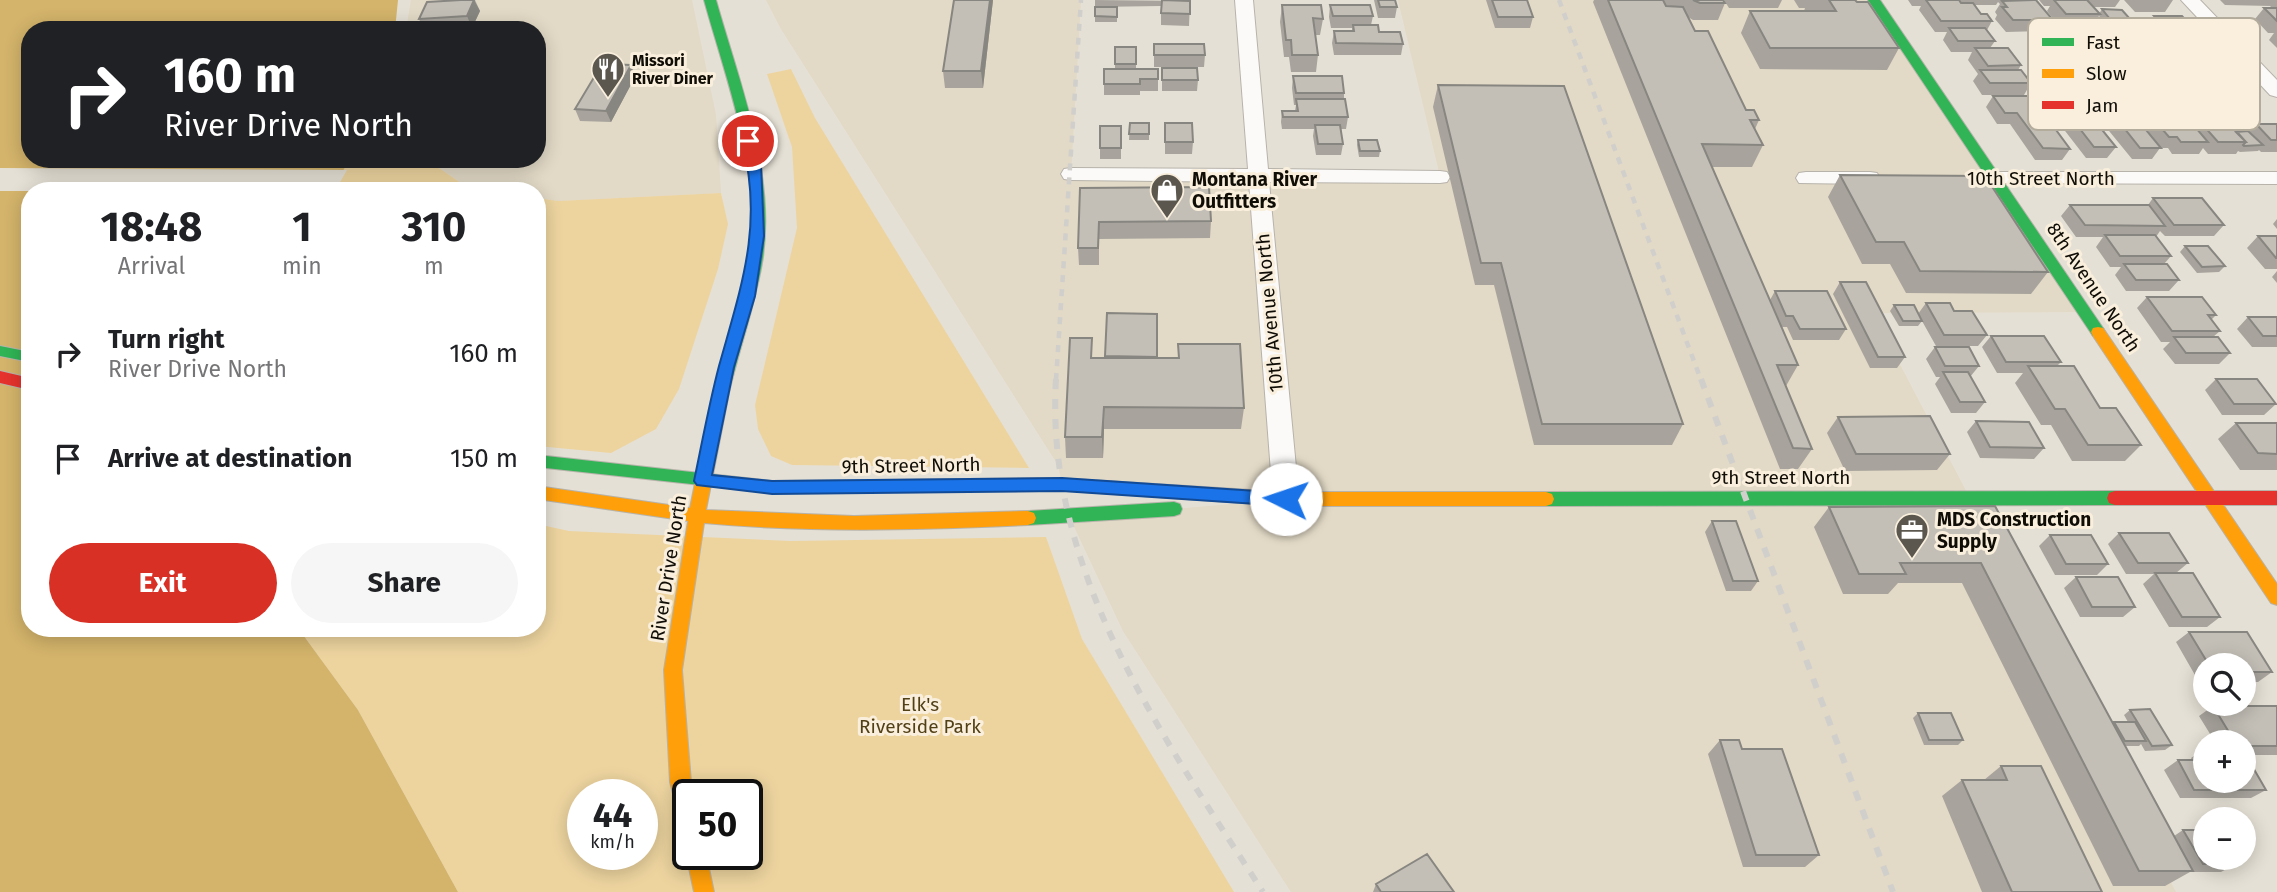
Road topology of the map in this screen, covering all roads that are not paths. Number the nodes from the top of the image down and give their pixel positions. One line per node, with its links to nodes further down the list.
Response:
1 (710, 0): 21 (main road, River Drive North)
2 (1244, 0): 9 (street, 10th Avenue North)
3 (1874, 0): 14 (main road, 8th Avenue North)
4 (2190, 0): 5 (street)
5 (2207, 18)
6 (2260, 73): 7 (street)
7 (2277, 91)
8 (1071, 174): 9 (street)
9 (1257, 177): 10 (street); 25 (street, 10th Avenue North)
10 (1440, 177)
11 (1806, 178): 12 (street)
12 (1887, 178)
13 (1954, 178): 14 (street, 10th Street North)
14 (1995, 178): 15 (street, 10th Street North); 23 (main road, 8th Avenue North)
15 (2277, 178)
16 (0, 351): 17 (main road)
17 (21, 355)
18 (0, 377): 19 (main road)
19 (21, 382)
20 (546, 462): 21 (main road, 9th Street North)
21 (702, 481): 25 (main road, 9th Street North); 26 (main road, River Drive North)
22 (546, 493): 26 (main road, 9th Street North)
23 (2211, 497): 24 (main road, 9th Street North); 25 (main road, 9th Street North); 27 (main road, 8th Avenue North)
24 (2277, 498)
25 (1286, 499): 26 (main road, 9th Street North)
26 (697, 515): 28 (main road, River Drive North)
27 (2277, 598)
28 (680, 779)
29 (699, 870): 30 (main road)
30 (704, 892)

